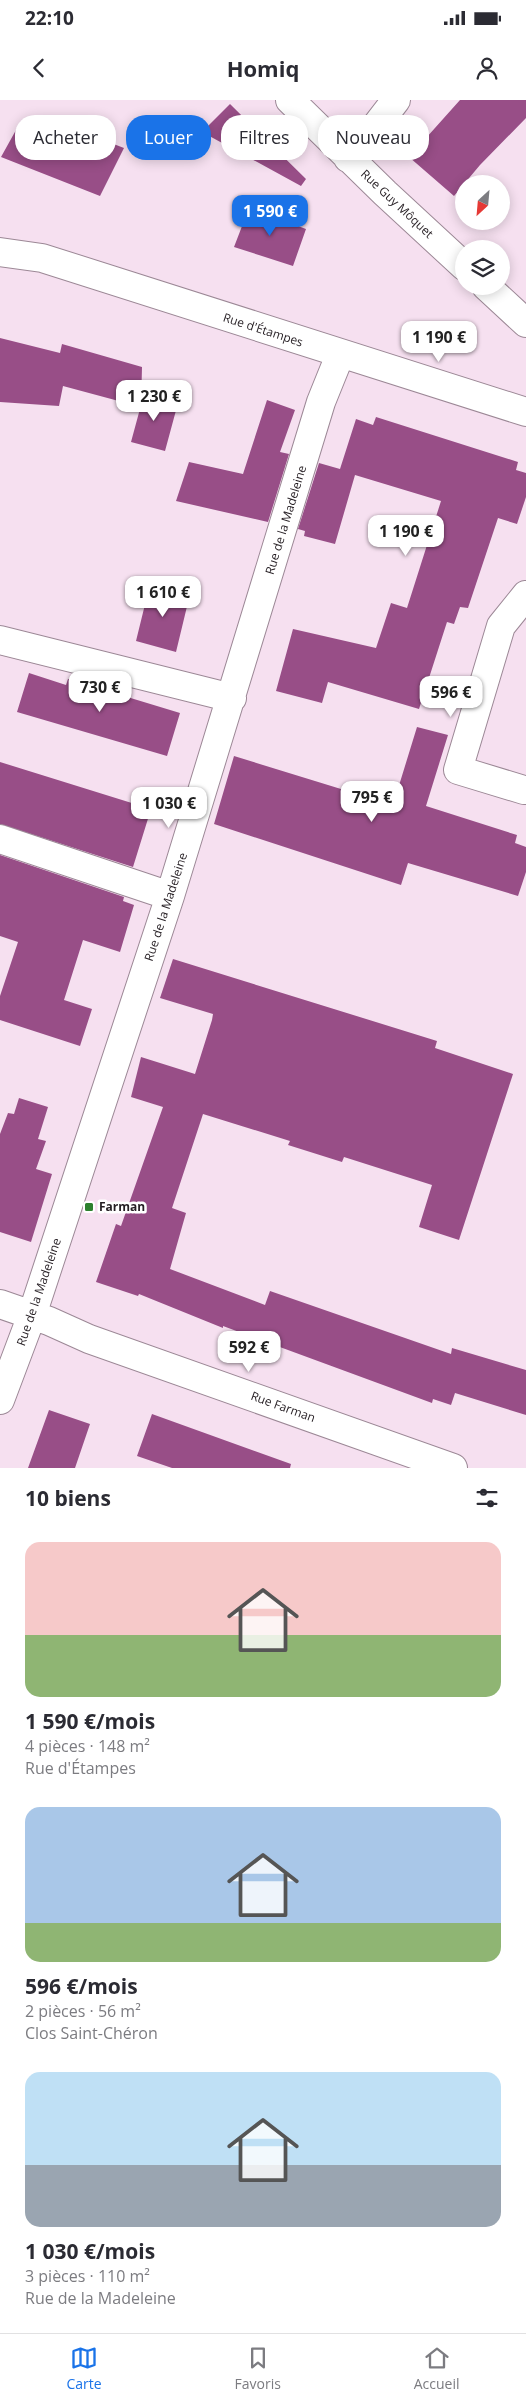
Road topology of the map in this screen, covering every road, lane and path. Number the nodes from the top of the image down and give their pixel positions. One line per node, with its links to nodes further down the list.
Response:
1 (290, 100): 4 (street, Rue Guy Môquet)
2 (396, 100): 3 (street)
3 (384, 115)
4 (318, 128)
5 (350, 160): 7 (street, Rue Guy Môquet)
6 (0, 252): 10 (street, Rue d'Étampes)
7 (455, 258)
8 (496, 295): 9 (street)
9 (526, 323)
10 (340, 355): 11 (street, Rue d'Étampes); 14 (street, Rue de la Madeleine)
11 (526, 412)
12 (526, 595): 15 (street)
13 (0, 640): 14 (street)
14 (232, 698): 17 (street, Rue de la Madeleine)
15 (524, 790)
16 (0, 839): 17 (street)
17 (170, 896): 19 (street, Rue de la Madeleine)
18 (0, 1304): 19 (street, Rue Farman)
19 (32, 1315): 20 (street, Rue de la Madeleine); 21 (street, Rue Farman)
20 (0, 1400)
21 (453, 1468)

